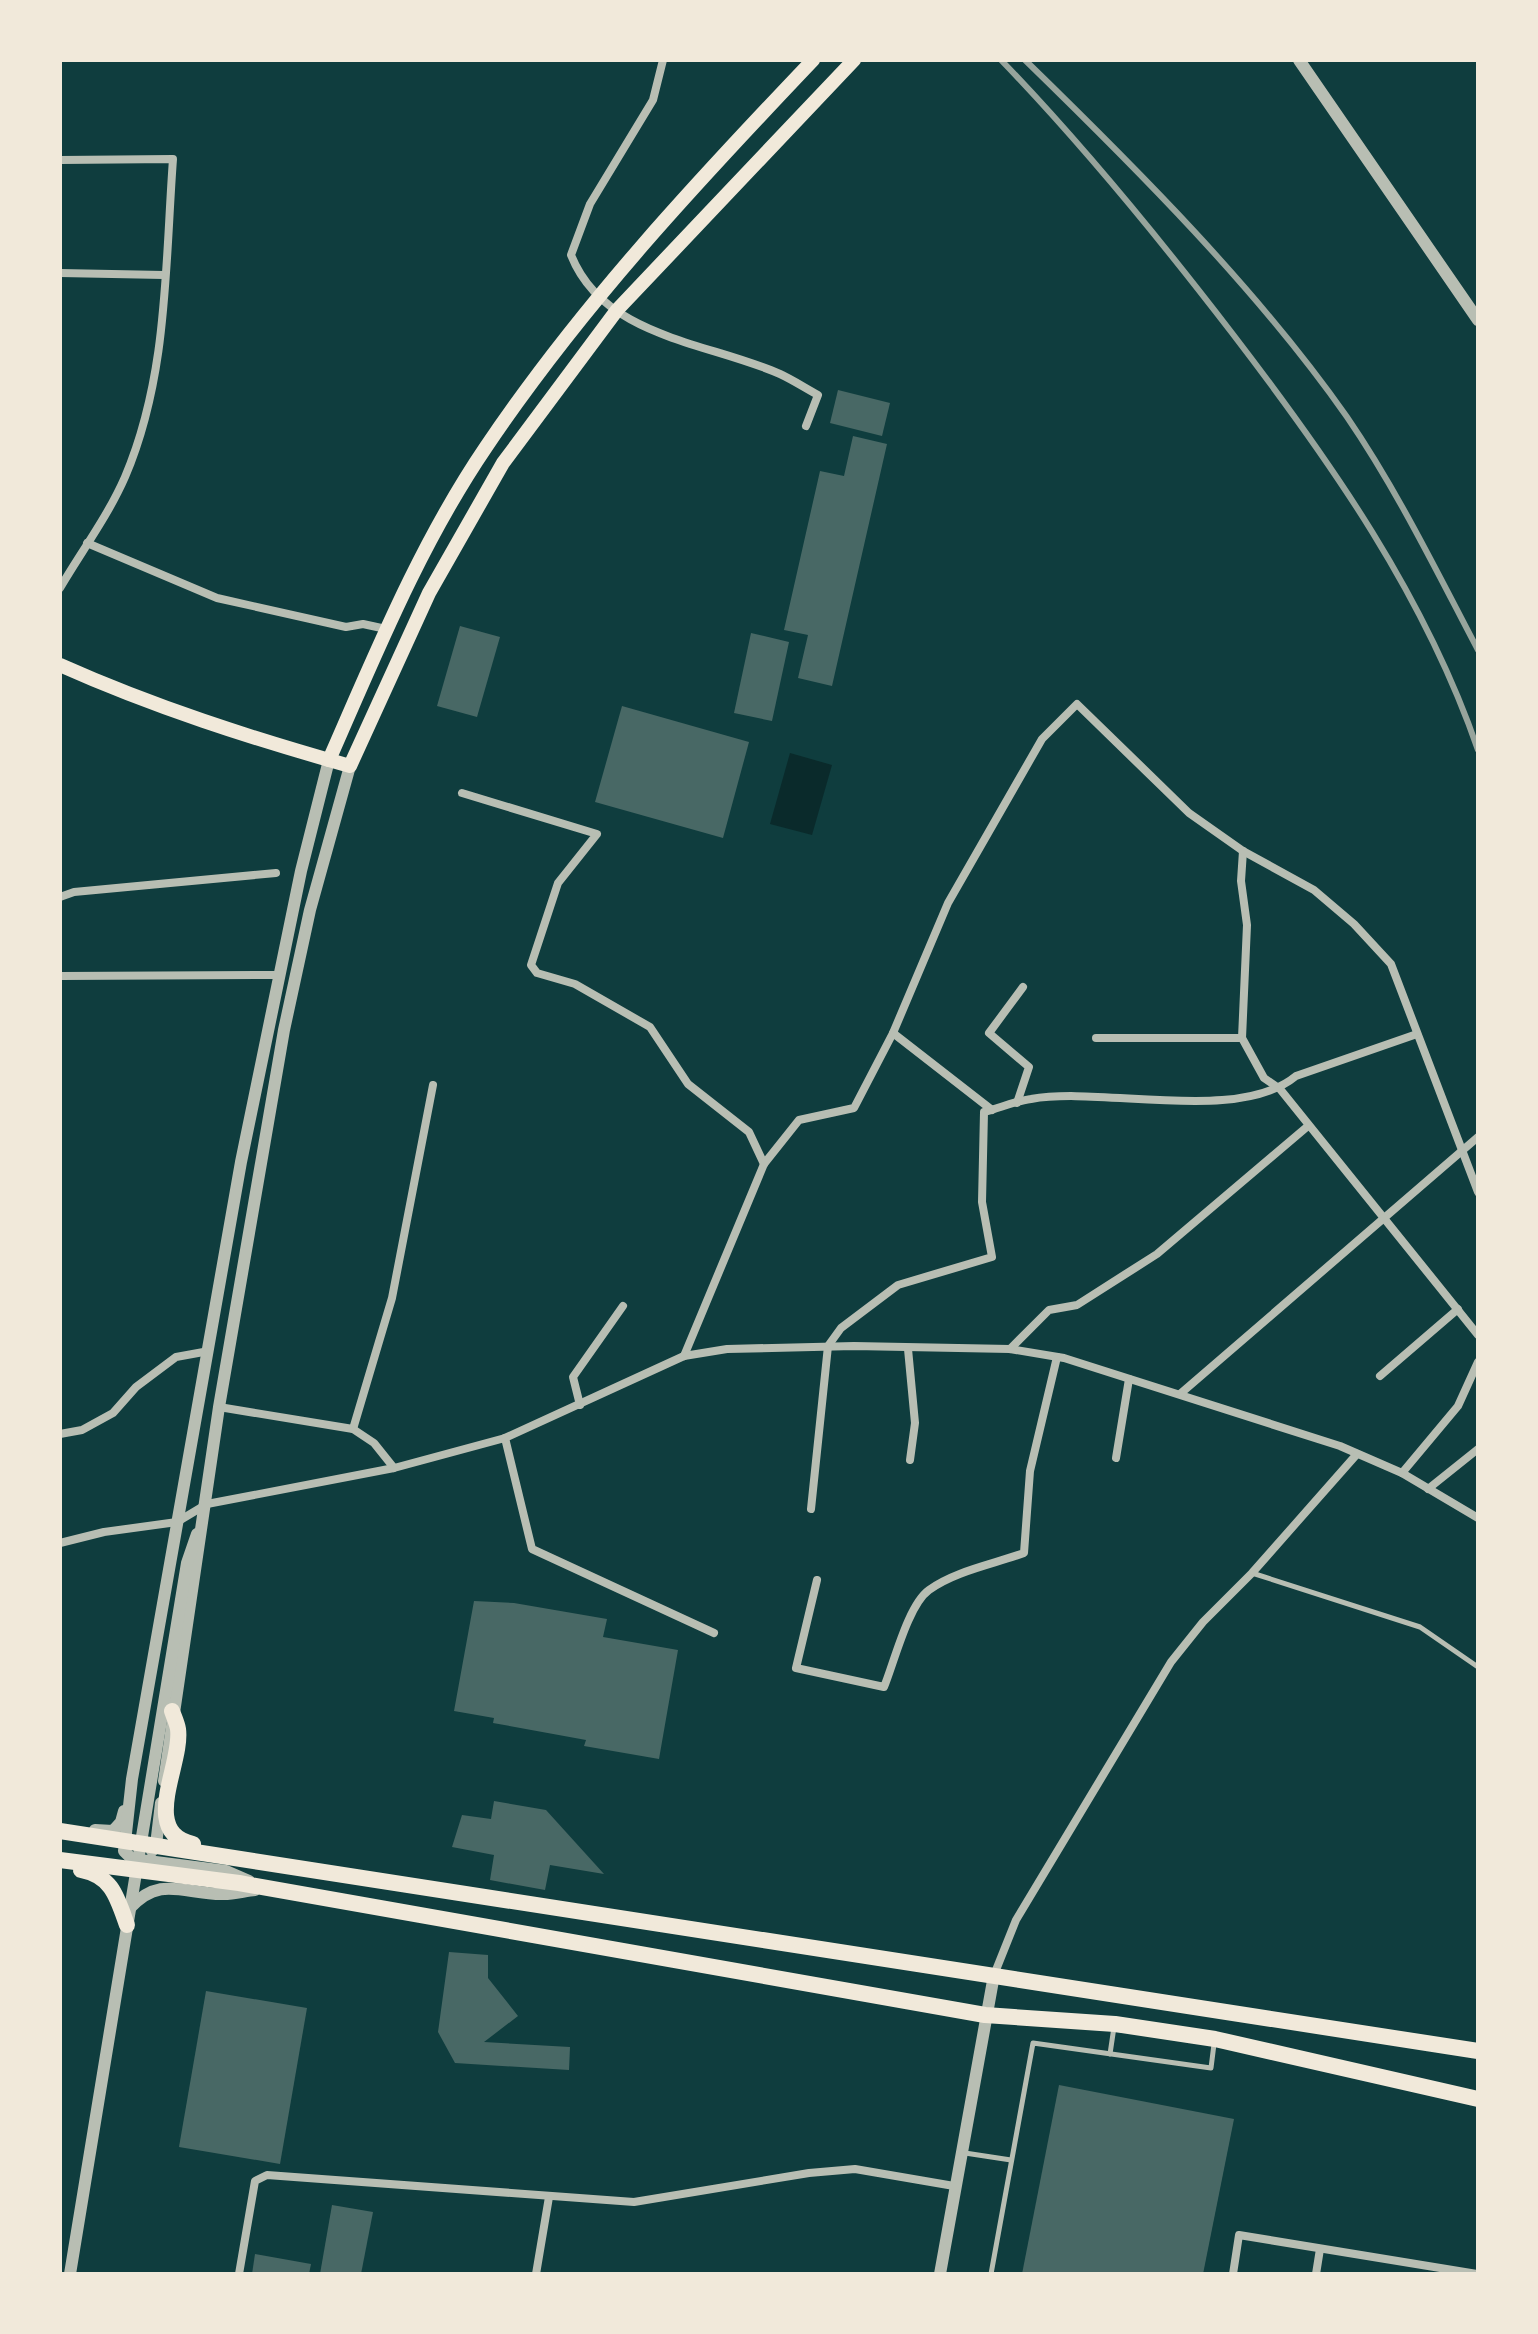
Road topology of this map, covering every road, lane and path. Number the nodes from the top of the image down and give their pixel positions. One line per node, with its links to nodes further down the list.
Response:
1 (663, 60): 8 (street)
2 (813, 60): 8 (main road)
3 (854, 60): 9 (main road)
4 (1299, 60): 10 (street)
5 (60, 160): 7 (street)
6 (60, 273): 7 (street)
7 (164, 275): 12 (street)
8 (597, 297): 9 (street); 14 (main road)
9 (617, 310): 11 (street); 17 (main road)
10 (1478, 320)
11 (806, 426)
12 (87, 543): 13 (street); 14 (street)
13 (60, 588)
14 (386, 629): 16 (main road)
15 (60, 665): 16 (main road)
16 (329, 760): 17 (main road); 22 (street)
17 (350, 766): 53 (street)
18 (462, 793): 36 (street)
19 (1243, 851): 25 (street); 26 (street); 28 (street)
20 (276, 873): 21 (street)
21 (60, 897)
22 (279, 975): 23 (street); 45 (street)
23 (60, 976)
24 (1023, 987): 31 (street)
25 (893, 1033): 32 (street); 36 (street)
26 (1417, 1034): 30 (street); 35 (street)
27 (1096, 1038): 28 (street)
28 (1242, 1038): 30 (street)
29 (433, 1085): 54 (street)
30 (1280, 1089): 31 (street); 33 (street)
31 (1017, 1103): 32 (street)
32 (992, 1110): 42 (street)
33 (1308, 1126): 38 (street); 44 (street)
34 (1478, 1137): 35 (street)
35 (1462, 1151): 37 (street); 38 (street)
36 (764, 1164): 46 (street)
37 (1478, 1192)
38 (1385, 1217): 40 (street); 51 (street)
39 (623, 1306): 52 (street)
40 (1458, 1309): 41 (street); 49 (street)
41 (1478, 1335)
42 (828, 1346): 43 (street); 46 (street); 65 (street)
43 (908, 1349): 44 (street); 60 (street)
44 (1010, 1349): 47 (street)
45 (209, 1351): 55 (street); 67 (street)
46 (684, 1356): 52 (street)
47 (1057, 1357): 50 (street); 70 (street)
48 (1478, 1362): 62 (street)
49 (1380, 1376)
50 (1129, 1379): 51 (street); 59 (street)
51 (1180, 1394): 58 (street)
52 (580, 1405): 56 (street)
53 (219, 1407): 54 (street); 64 (street)
54 (353, 1429): 61 (street)
55 (60, 1434)
56 (505, 1438): 61 (street); 71 (street)
57 (1478, 1449): 63 (street)
58 (1357, 1454): 62 (street); 69 (street)
59 (1116, 1458)
60 (910, 1460)
61 (394, 1468): 64 (street)
62 (1402, 1473): 63 (street)
63 (1428, 1489): 66 (street)
64 (207, 1504): 67 (street); 73 (street); 76 (street)
65 (811, 1509)
66 (1478, 1518)
67 (177, 1522): 68 (street); 74 (street)
68 (60, 1543)
69 (1252, 1573): 72 (lane); 81 (street)
70 (817, 1580)
71 (714, 1633)
72 (1478, 1667)
73 (172, 1711): 76 (street); 78 (highway)
74 (132, 1779): 75 (street); 76 (street)
75 (60, 1829): 76 (highway)
76 (138, 1853): 77 (highway); 78 (highway); 79 (highway); 80 (street)
77 (60, 1860): 80 (highway)
78 (271, 1865): 81 (highway)
79 (266, 1888): 80 (street); 82 (highway)
80 (128, 1917): 93 (street)
81 (994, 1975): 82 (street); 85 (highway)
82 (985, 2015): 83 (highway); 88 (street)
83 (1115, 2024): 84 (highway); 86 (lane)
84 (1215, 2039): 86 (lane); 87 (highway)
85 (1478, 2051)
86 (1110, 2054): 89 (lane)
87 (1478, 2099)
88 (960, 2152): 89 (lane); 90 (street)
89 (1011, 2160): 97 (lane)
90 (954, 2186): 91 (street); 96 (street)
91 (549, 2197): 94 (street); 95 (street)
92 (1320, 2249): 98 (street); 99 (street); 100 (street)
93 (70, 2274)
94 (239, 2274)
95 (536, 2274)
96 (940, 2274)
97 (991, 2274)
98 (1233, 2274)
99 (1316, 2274)
100 (1477, 2274)

